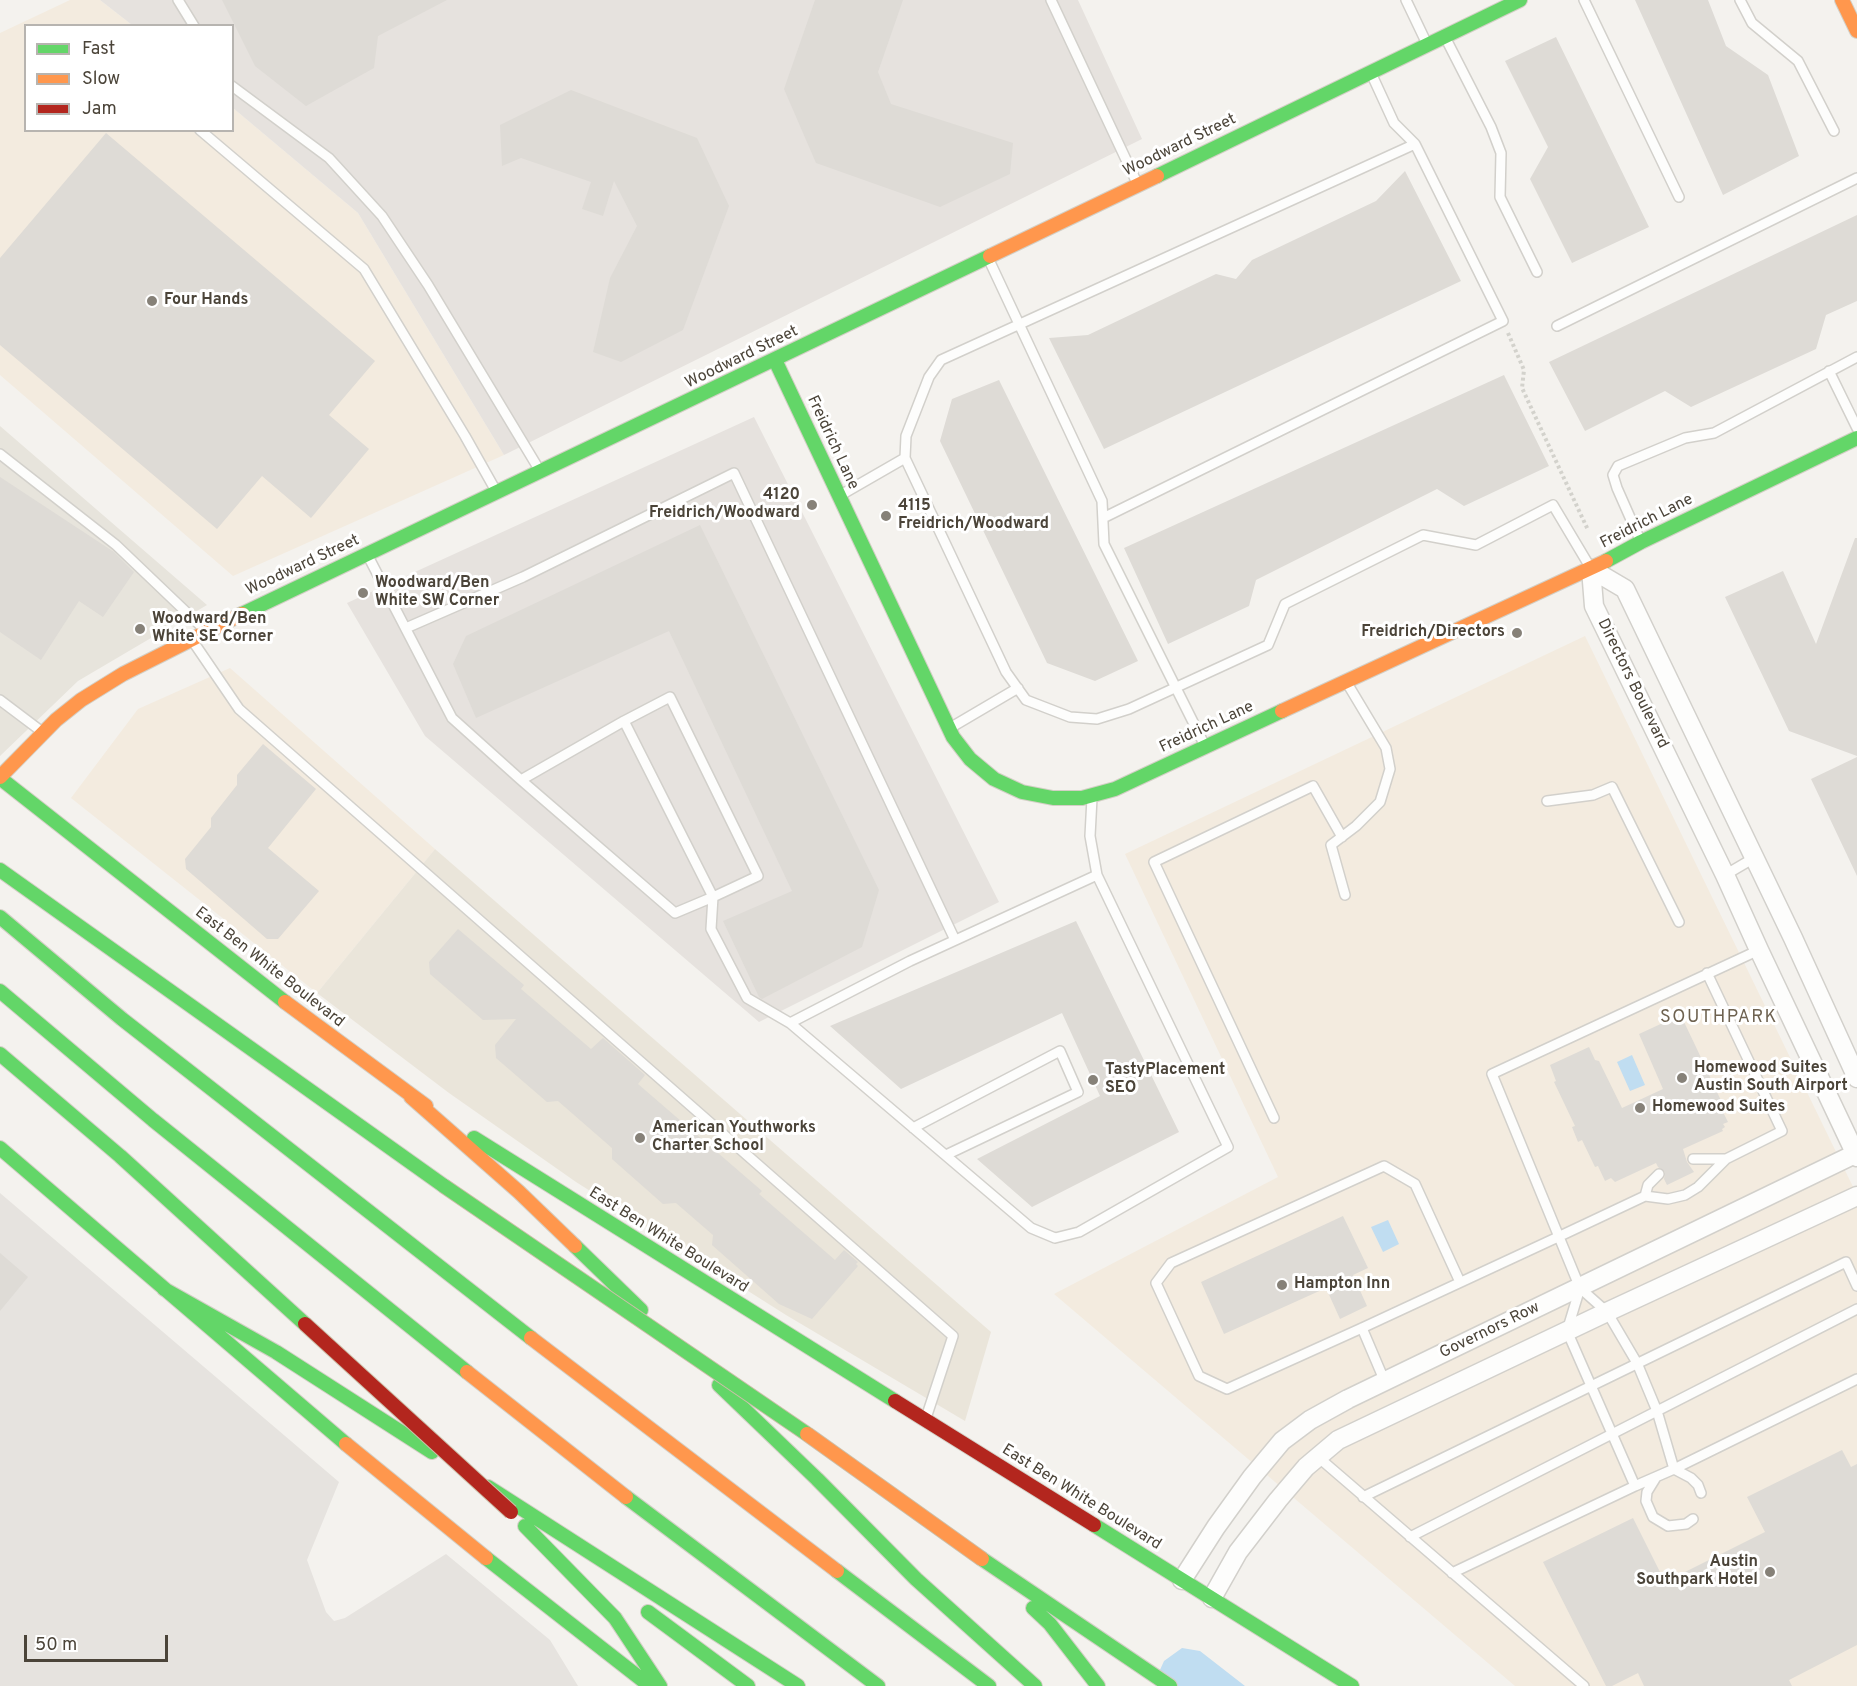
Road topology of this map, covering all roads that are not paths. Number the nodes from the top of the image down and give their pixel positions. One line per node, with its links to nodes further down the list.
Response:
1 (178, 0): 8 (lane)
2 (1051, 0): 18 (lane)
3 (1406, 0): 11 (lane)
4 (1520, 0): 10 (main road, Woodward Street)
5 (1584, 0): 19 (lane)
6 (1740, 0): 14 (lane)
7 (1842, 0): 9 (main road)
8 (193, 24)
9 (1857, 31)
10 (1445, 36): 11 (main road, Woodward Street); 21 (lane)
11 (1427, 44): 12 (main road, Woodward Street)
12 (1371, 72): 16 (lane); 18 (main road, Woodward Street)
13 (234, 87): 31 (lane)
14 (1834, 131)
15 (202, 132): 32 (lane)
16 (1415, 144): 22 (lane); 34 (lane)
17 (1857, 178): 23 (lane)
18 (1138, 185): 20 (main road, Woodward Street)
19 (1679, 197)
20 (988, 258): 22 (lane); 25 (main road, Woodward Street)
21 (1537, 272)
22 (1020, 326): 30 (lane); 34 (lane)
23 (1557, 326)
24 (1857, 357): 26 (lane)
25 (775, 360): 31 (main road, Woodward Street); 33 (main road, Freidrich Lane)
26 (1829, 371): 27 (lane); 35 (lane)
27 (1857, 428)
28 (1857, 438): 35 (main road, Freidrich Lane)
29 (0, 453): 39 (lane)
30 (905, 458): 33 (lane); 43 (lane)
31 (540, 472): 32 (main road, Woodward Street)
32 (497, 493): 36 (main road, Woodward Street)
33 (839, 496): 46 (main road, Freidrich Lane)
34 (1103, 518): 42 (lane)
35 (1641, 542): 37 (main road, Freidrich Lane)
36 (367, 554): 38 (lane); 39 (main road, Woodward Street)
37 (1591, 569): 41 (main road, Freidrich Lane); 42 (lane); 54 (street, Directors Boulevard); 56 (street, Directors Boulevard)
38 (406, 628): 50 (lane); 62 (lane)
39 (207, 631): 40 (main road, Woodward Street)
40 (192, 639): 47 (main road, Woodward Street); 94 (lane)
41 (1346, 681): 48 (main road, Freidrich Lane); 53 (lane)
42 (1175, 686): 43 (lane); 48 (lane)
43 (1018, 688): 46 (lane)
44 (0, 700): 47 (lane)
45 (624, 721): 50 (lane); 59 (lane); 59 (lane)
46 (949, 729): 51 (main road, Freidrich Lane)
47 (44, 732): 49 (main road, Woodward Street)
48 (1206, 747): 51 (main road, Freidrich Lane)
49 (0, 777): 69 (main road, East Ben White Boulevard)
50 (521, 780): 59 (lane)
51 (1093, 796): 57 (lane)
52 (1547, 801): 61 (lane)
53 (1342, 837): 58 (lane); 70 (lane)
54 (1754, 858): 56 (lane); 68 (street, Directors Boulevard)
55 (0, 870): 105 (main road, bridge)
56 (1725, 874): 63 (street, Directors Boulevard)
57 (1097, 875): 62 (lane); 74 (lane)
58 (1345, 895)
59 (713, 897): 66 (lane)
60 (0, 917): 116 (main road)
61 (1679, 922)
62 (955, 940): 66 (lane)
63 (1759, 950): 64 (lane); 73 (street, Directors Boulevard)
64 (1707, 973): 76 (lane); 80 (lane)
65 (0, 991): 115 (main road)
66 (790, 1023): 71 (lane)
67 (0, 1054): 102 (main road, bridge)
68 (1857, 1078)
69 (411, 1097): 94 (main road, East Ben White Boulevard); 117 (main road)
70 (1274, 1118)
71 (913, 1128): 74 (lane); 74 (lane)
72 (0, 1148): 84 (main road)
73 (1856, 1154): 83 (street, Governors Row)
74 (946, 1155)
75 (1693, 1159): 76 (lane)
76 (1726, 1159): 78 (lane)
77 (1659, 1174): 78 (lane)
78 (1645, 1196): 80 (lane)
79 (1857, 1196): 86 (street, Governors Row)
80 (1558, 1237): 81 (lane); 83 (lane)
81 (1460, 1282): 87 (lane); 87 (lane)
82 (1857, 1286): 89 (lane)
83 (1580, 1288): 86 (lane); 88 (lane); 91 (street, Governors Row)
84 (164, 1289): 111 (main road); 114 (main road)
85 (1857, 1309): 93 (lane)
86 (1607, 1312): 88 (street, Governors Row); 89 (lane)
87 (1362, 1328): 91 (lane)
88 (1567, 1331): 92 (lane); 96 (street, Governors Row)
89 (1637, 1363): 92 (lane); 93 (lane)
90 (1857, 1379): 97 (lane)
91 (1385, 1382): 108 (street, Governors Row)
92 (1590, 1386): 95 (lane); 101 (lane)
93 (1657, 1411): 95 (lane); 97 (lane)
94 (925, 1420): 108 (main road, East Ben White Boulevard)
95 (1612, 1434): 99 (lane); 104 (lane)
96 (1318, 1457): 101 (lane); 109 (street, Governors Row)
97 (1674, 1469): 98 (lane); 100 (lane)
98 (1657, 1477): 99 (lane); 103 (lane)
99 (1635, 1486): 107 (lane)
100 (1701, 1493)
101 (1363, 1497): 104 (lane)
102 (511, 1512): 106 (main road); 112 (main road)
103 (1693, 1519)
104 (1410, 1537): 107 (lane)
105 (982, 1559): 118 (main road); 119 (main road)
106 (578, 1561)
107 (1452, 1573): 121 (lane)
108 (1182, 1580): 109 (main road, East Ben White Boulevard)
109 (1212, 1599): 120 (main road, East Ben White Boulevard)
110 (635, 1603): 113 (main road)
111 (651, 1686)
112 (660, 1686)
113 (748, 1686)
114 (798, 1686)
115 (878, 1686)
116 (989, 1686)
117 (1035, 1686)
118 (1098, 1686)
119 (1170, 1686)
120 (1352, 1686)
121 (1584, 1686)

